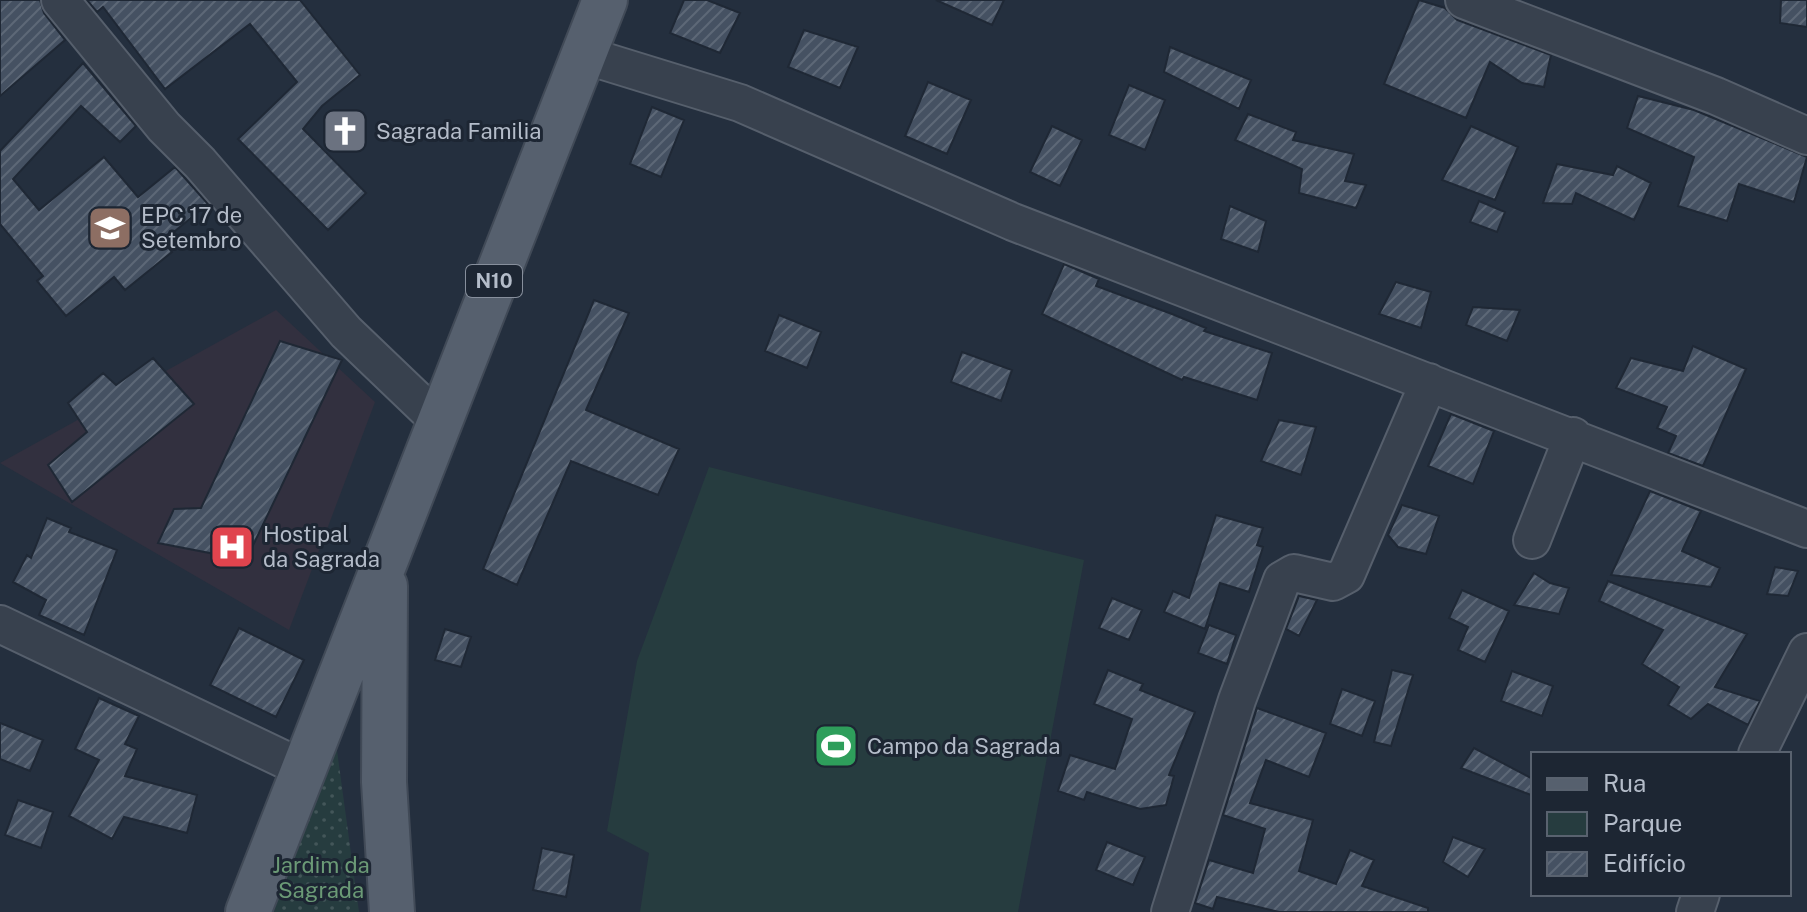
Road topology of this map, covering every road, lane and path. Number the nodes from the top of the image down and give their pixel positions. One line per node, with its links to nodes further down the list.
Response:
1 (60, 0): 7 (street)
2 (605, 0): 4 (main road, N10)
3 (1464, 0): 5 (street)
4 (584, 55): 6 (street); 7 (main road, N10)
5 (1807, 136)
6 (1429, 382): 8 (street); 18 (street)
7 (439, 421): 11 (main road, N10)
8 (1573, 436): 9 (street); 10 (street)
9 (1807, 529)
10 (1532, 540)
11 (385, 564): 15 (main road, N10); 17 (main road, N10)
12 (0, 624): 15 (street)
13 (1807, 652): 14 (street)
14 (1758, 752)
15 (304, 769): 16 (main road, N10)
16 (248, 912)
17 (392, 912)
18 (1170, 912)

